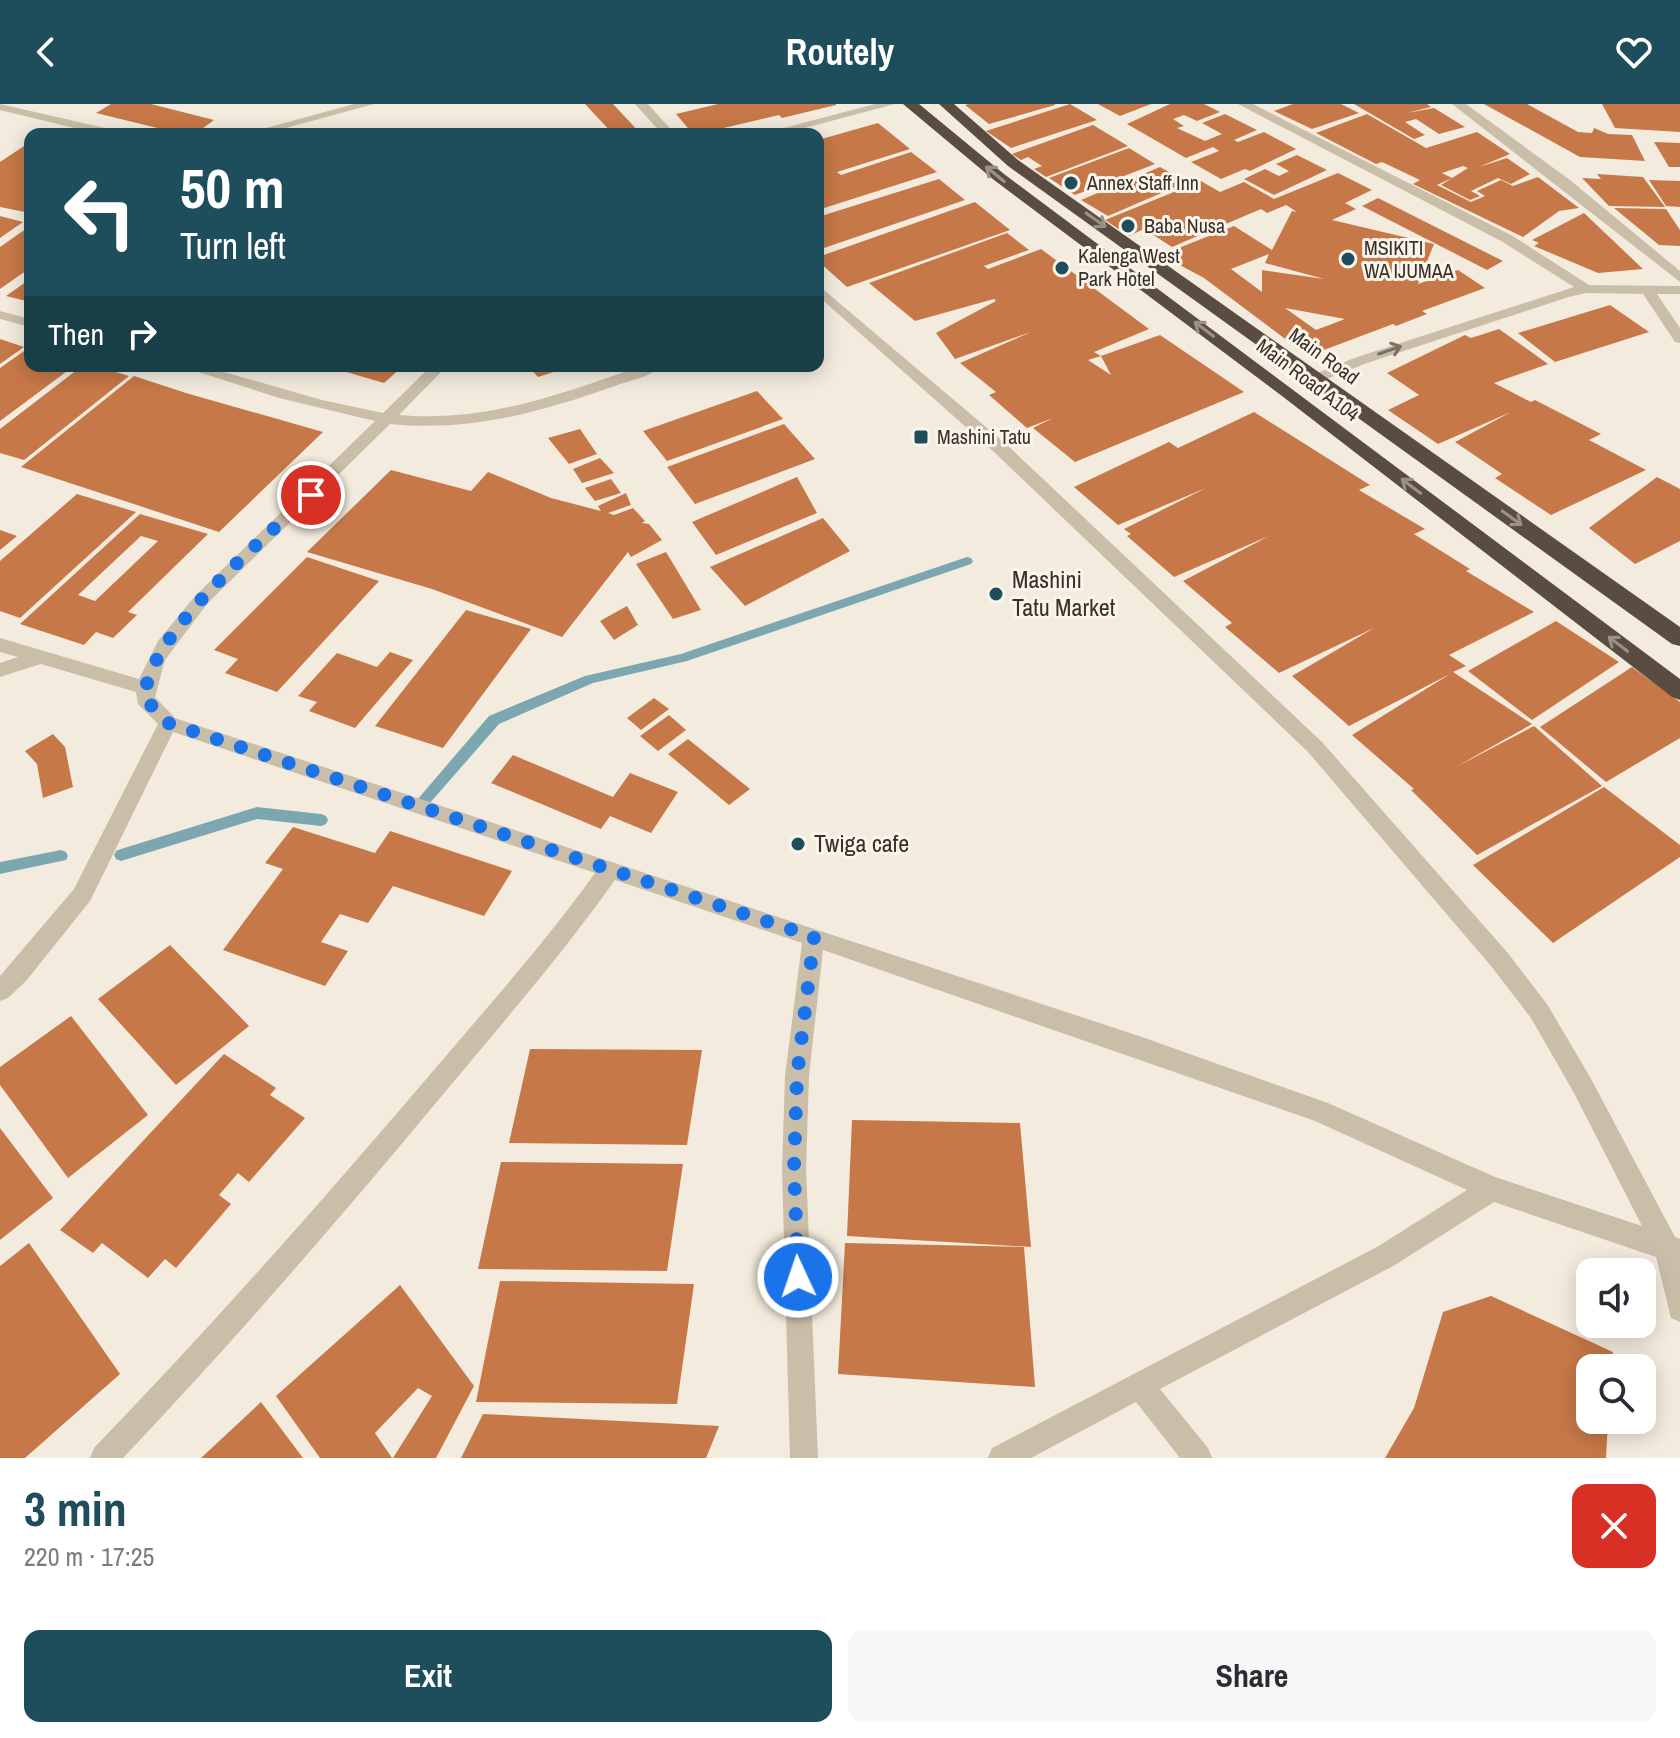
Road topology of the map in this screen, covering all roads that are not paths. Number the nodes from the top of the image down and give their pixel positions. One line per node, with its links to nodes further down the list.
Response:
1 (368, 104): 10 (street)
2 (641, 104): 11 (street)
3 (889, 104): 12 (street)
4 (910, 104): 31 (highway, Main Road A104, one-way to 4)
5 (946, 104): 24 (highway, Main Road, one-way to 24)
6 (1244, 104): 14 (street)
7 (1458, 104): 13 (street)
8 (0, 106): 9 (street)
9 (90, 128)
10 (274, 128)
11 (663, 128)
12 (791, 128)
13 (1680, 278)
14 (1586, 289): 15 (street); 24 (street, one-way to 14)
15 (1647, 290): 16 (street); 20 (street)
16 (1680, 290)
17 (824, 299): 37 (street)
18 (0, 315): 19 (street)
19 (24, 321)
20 (1680, 339)
21 (208, 372): 25 (street)
22 (434, 372): 25 (street)
23 (636, 372): 25 (street)
24 (1317, 378): 26 (highway, Main Road, one-way to 26)
25 (389, 418): 30 (street)
26 (1680, 638)
27 (0, 645): 28 (street)
28 (38, 658): 29 (street); 30 (street)
29 (0, 670)
30 (145, 688): 32 (street)
31 (1680, 691)
32 (168, 723): 33 (street); 35 (street)
33 (609, 871): 34 (street); 40 (street)
34 (814, 937): 36 (street); 41 (street)
35 (0, 991)
36 (1492, 1189): 37 (street); 39 (street)
37 (1673, 1251): 38 (street)
38 (1680, 1309)
39 (1140, 1386): 42 (street); 43 (street)
40 (104, 1458)
41 (804, 1458)
42 (1002, 1458)
43 (1198, 1458)

